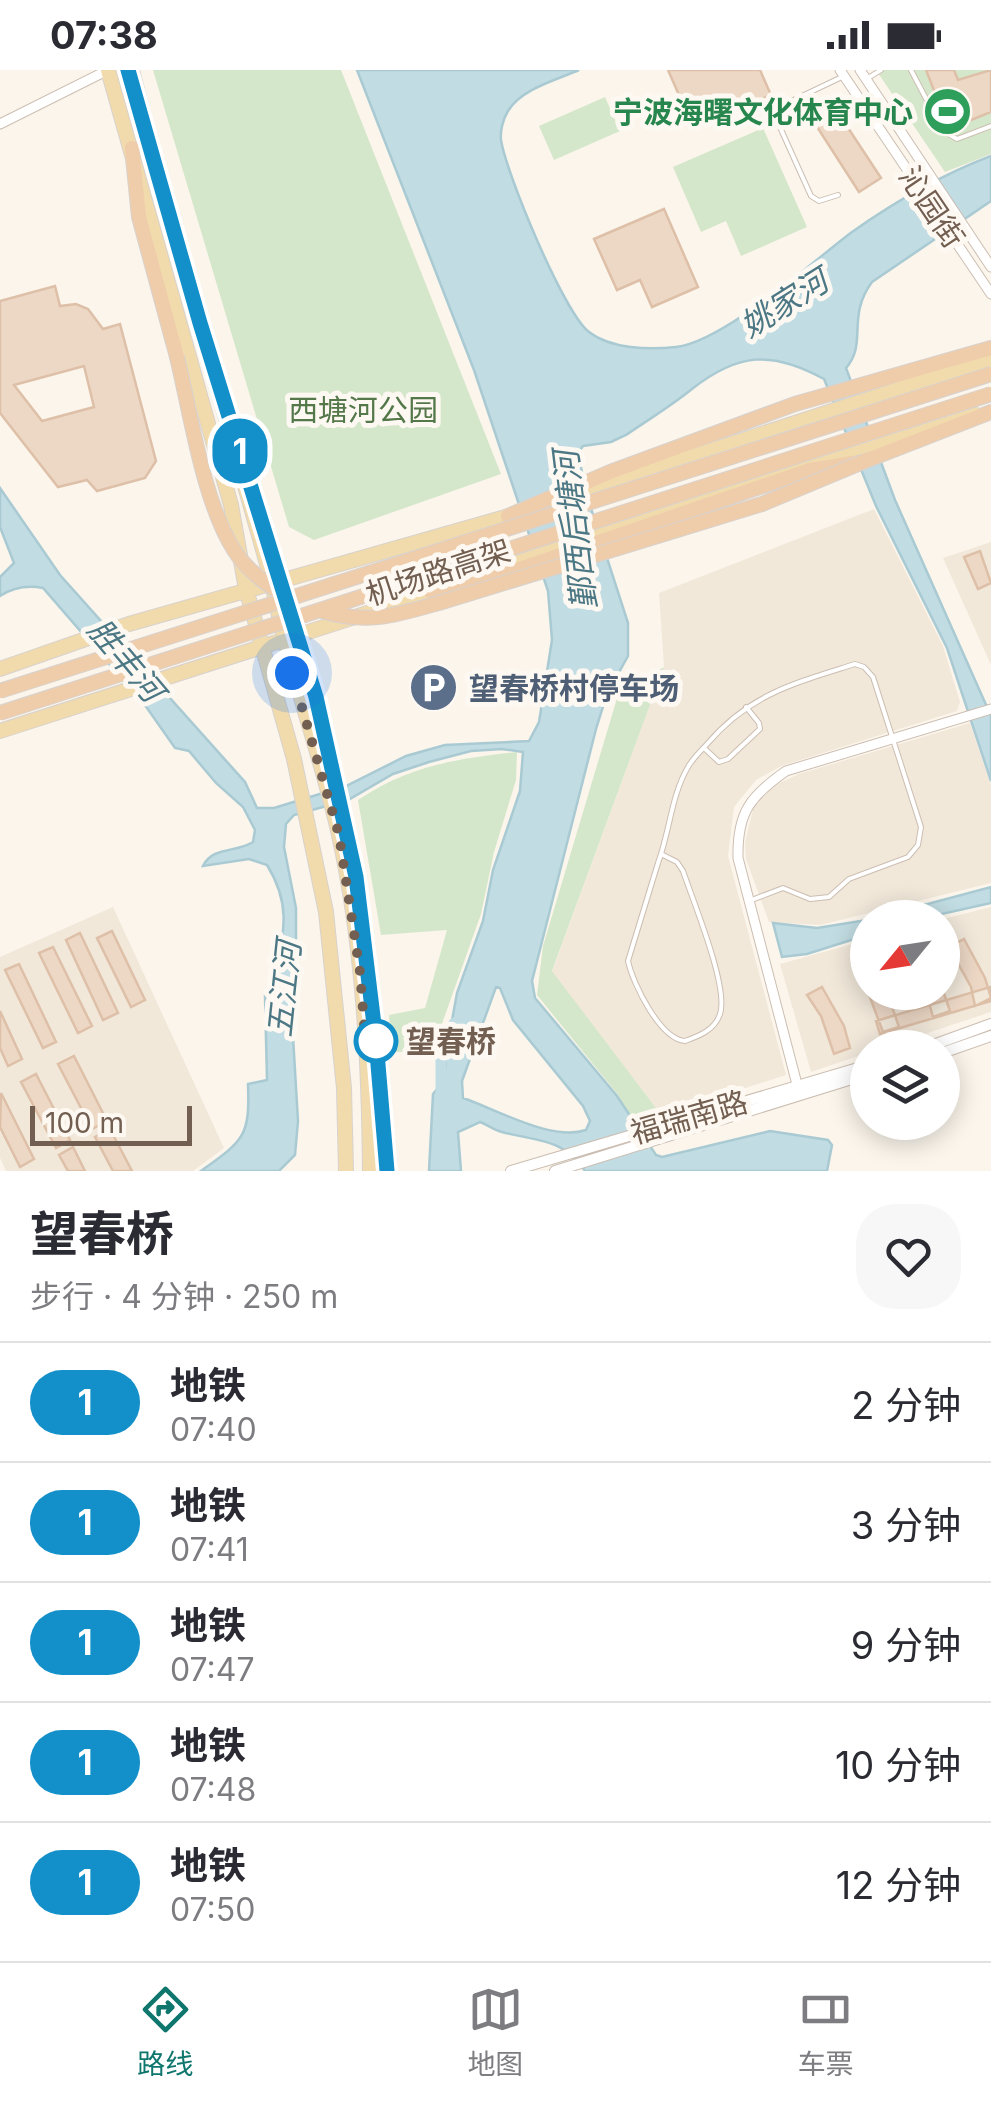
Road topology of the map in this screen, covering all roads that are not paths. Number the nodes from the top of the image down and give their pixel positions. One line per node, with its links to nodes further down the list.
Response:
1 (108, 70): 7 (street); 9 (main road)
2 (132, 70): 20 (main road)
3 (881, 70): 6 (lane)
4 (911, 70): 8 (lane)
5 (842, 73): 10 (lane); 12 (street, 沁园街)
6 (863, 74): 11 (street, 沁园街)
7 (0, 124)
8 (991, 126)
9 (132, 148): 18 (highway, bridge); 21 (main road)
10 (838, 195)
11 (991, 267)
12 (991, 294)
13 (991, 348): 19 (highway)
14 (991, 359): 19 (main road)
15 (991, 374): 26 (highway, 机场路高架, bridge)
16 (991, 394): 29 (highway, 机场路高架, bridge)
17 (991, 410): 18 (highway); 22 (main road)
18 (865, 461): 22 (highway, bridge)
19 (506, 517): 20 (main road)
20 (272, 582): 21 (main road); 23 (main road)
21 (246, 590): 24 (main road); 25 (main road)
22 (432, 592): 23 (main road)
23 (283, 640): 24 (main road); 44 (main road)
24 (261, 648): 30 (main road); 43 (main road)
25 (0, 669)
26 (0, 692)
27 (746, 706): 31 (lane); 32 (lane); 32 (lane)
28 (991, 709): 31 (street)
29 (0, 713)
30 (0, 732)
31 (894, 740): 34 (street); 34 (lane)
32 (704, 748): 33 (lane)
33 (661, 854): 33 (lane)
34 (749, 901): 41 (street)
35 (991, 1024): 36 (street)
36 (960, 1035)
37 (991, 1036): 38 (street)
38 (960, 1047)
39 (850, 1071): 41 (street, 福瑞南路)
40 (850, 1078): 41 (street, 福瑞南路)
41 (798, 1090): 42 (street, 福瑞南路); 45 (street, 福瑞南路)
42 (557, 1170)
43 (346, 1171)
44 (370, 1171)
45 (511, 1171)

